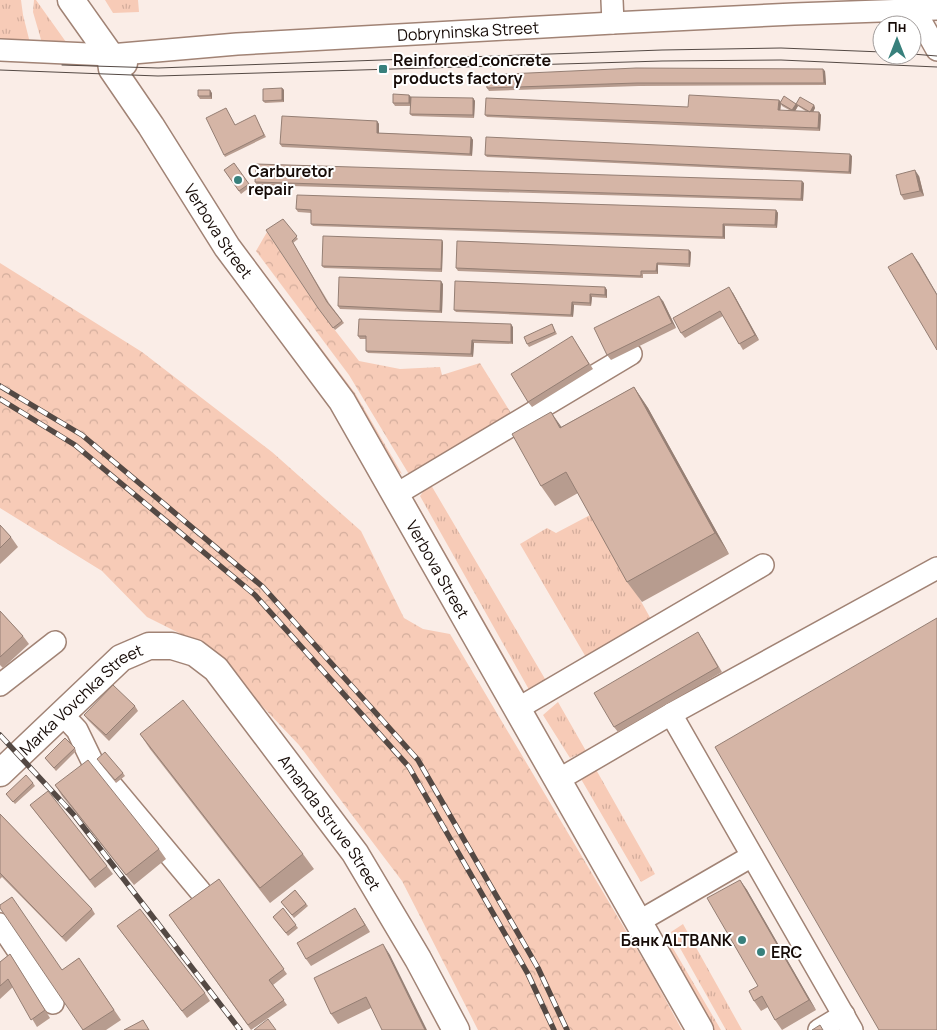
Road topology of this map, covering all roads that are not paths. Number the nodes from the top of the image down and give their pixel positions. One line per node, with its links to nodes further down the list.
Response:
1 (70, 0): 8 (main road, Verbova Street)
2 (612, 0): 5 (street)
3 (915, 5): 4 (street, Dobryninska Street); 5 (street, Dobryninska Street); 7 (street)
4 (937, 8)
5 (613, 23): 8 (street, Dobryninska Street)
6 (0, 50): 8 (street, Dobryninska Street)
7 (937, 50)
8 (110, 55): 10 (main road, Verbova Street)
9 (632, 354): 10 (street)
10 (395, 494): 16 (main road, Verbova Street)
11 (763, 565): 16 (street)
12 (937, 568): 18 (street)
13 (55, 642): 15 (street)
14 (172, 646): 17 (main road, Marka Vovchka Street); 27 (main road, Amanda Struve Street)
15 (0, 685)
16 (517, 709): 20 (main road, Verbova Street)
17 (62, 714): 19 (main road, Marka Vovchka Street); 22 (street)
18 (671, 714): 20 (street); 21 (street)
19 (0, 773)
20 (558, 780): 23 (main road, Verbova Street)
21 (752, 856): 23 (street); 26 (street)
22 (200, 891)
23 (638, 922): 28 (main road, Verbova Street)
24 (0, 924): 25 (street)
25 (53, 1003)
26 (848, 1023): 29 (street)
27 (456, 1030)
28 (700, 1030)
29 (818, 1030)

